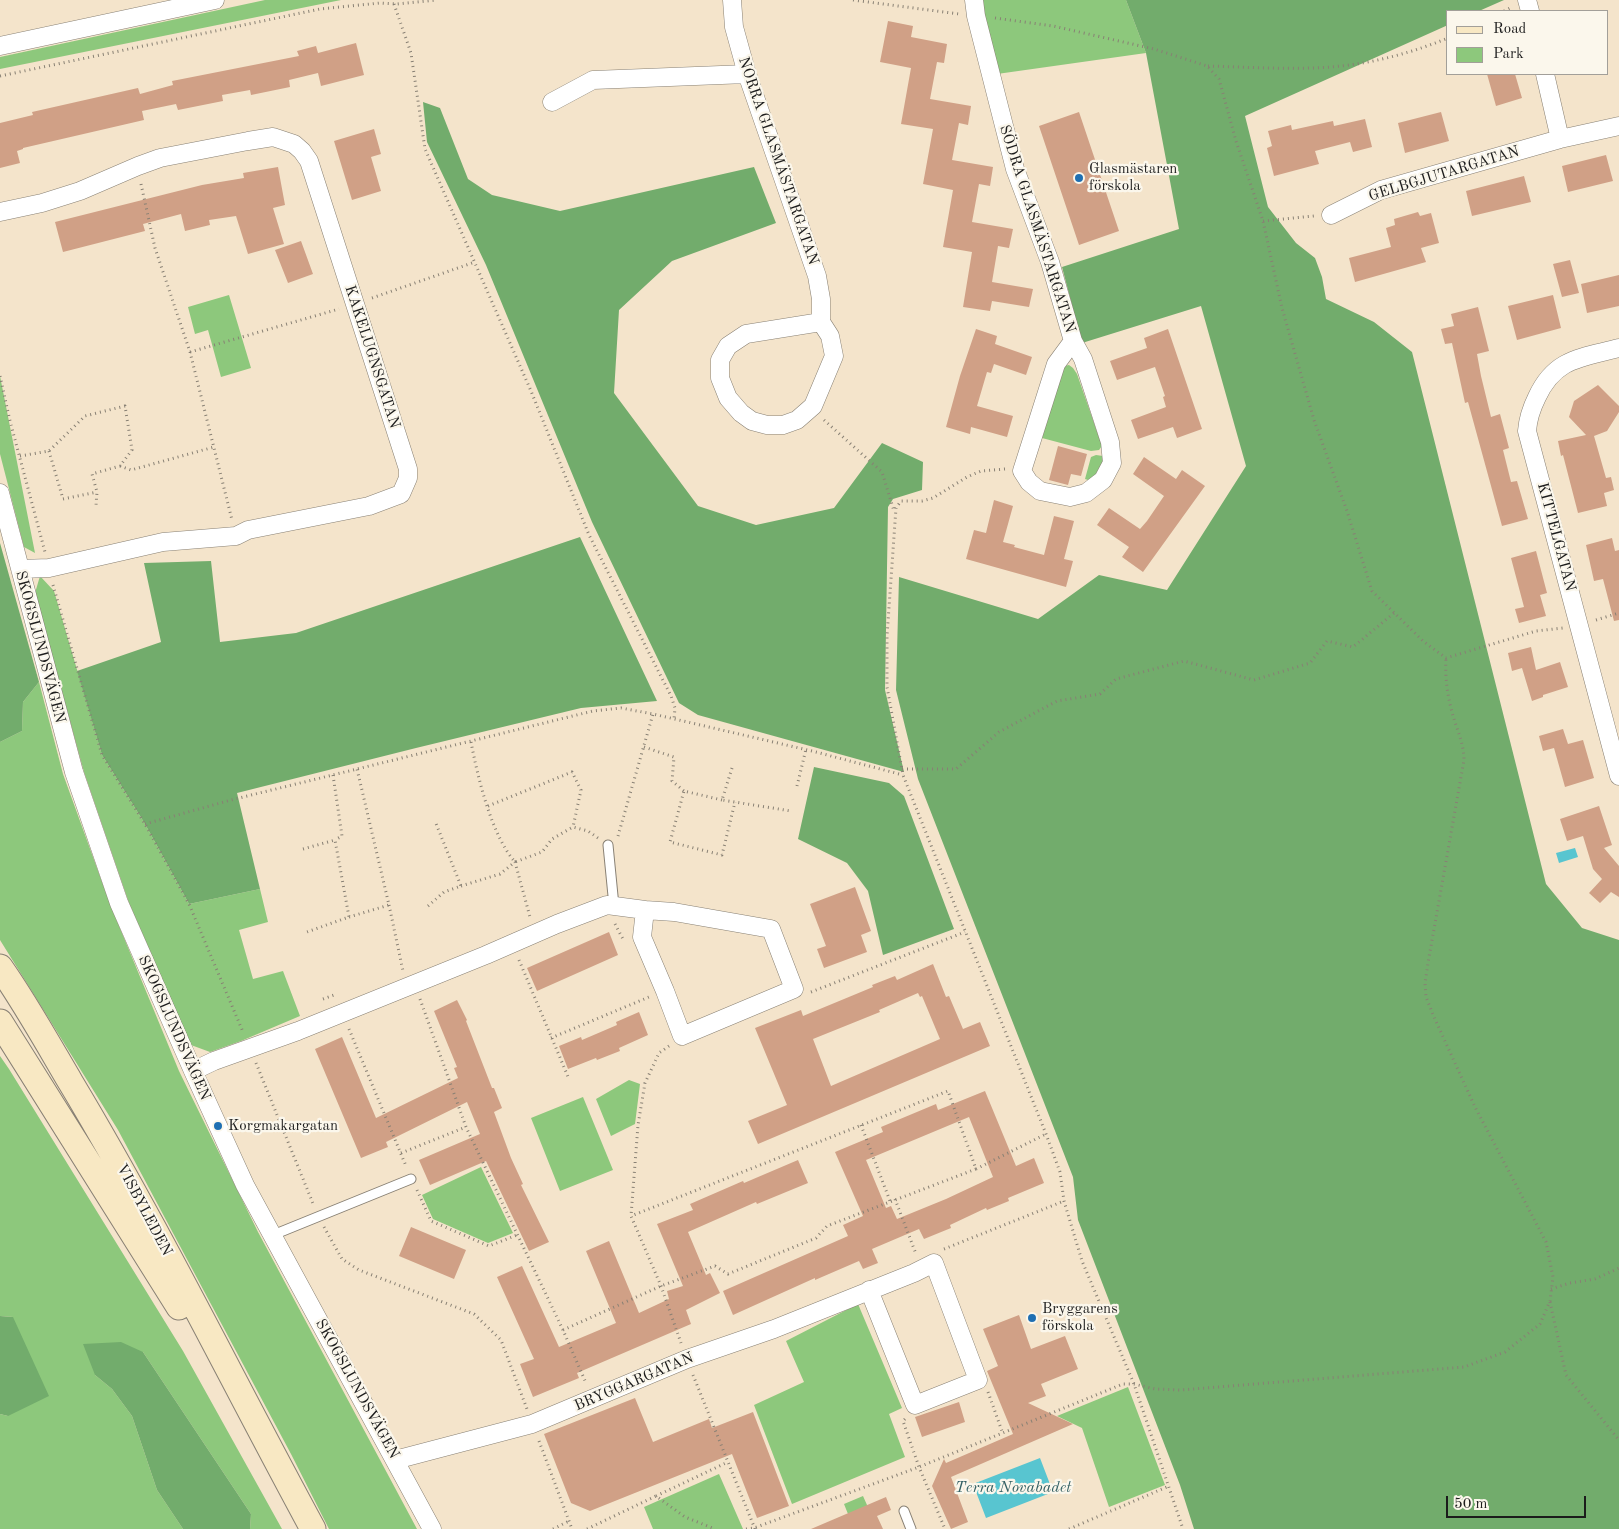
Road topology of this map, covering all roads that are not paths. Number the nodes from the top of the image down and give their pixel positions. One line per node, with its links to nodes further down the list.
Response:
1 (215, 0): 4 (street)
2 (732, 0): 5 (street, NORRA GLASMÄSTARGATAN)
3 (975, 8): 13 (street, SÖDRA GLASMÄSTARGATAN)
4 (0, 46)
5 (746, 74): 7 (street); 12 (street, NORRA GLASMÄSTARGATAN)
6 (1545, 75): 9 (street)
7 (552, 102)
8 (1619, 126): 9 (street, GELBGJUTARGATAN)
9 (1560, 139): 11 (street, GELBGJUTARGATAN)
10 (0, 212): 16 (street, KAKELUGNSGATAN)
11 (1331, 215)
12 (821, 322): 12 (street, NORRA GLASMÄSTARGATAN)
13 (1072, 340): 13 (street, SÖDRA GLASMÄSTARGATAN)
14 (1619, 348): 17 (street, KITTELGATAN)
15 (0, 493): 16 (street, SKOGSLUNDSVÄGEN)
16 (20, 569): 23 (street, SKOGSLUNDSVÄGEN)
17 (1619, 776)
18 (608, 845): 20 (lane)
19 (645, 910): 19 (street); 20 (street)
20 (613, 913): 23 (street)
21 (1, 970): 27 (main road, VISBYLEDEN)
22 (0, 1022): 27 (main road, VISBYLEDEN)
23 (193, 1071): 25 (street, SKOGSLUNDSVÄGEN)
24 (412, 1179): 25 (lane)
25 (273, 1235): 28 (street, SKOGSLUNDSVÄGEN)
26 (869, 1290): 26 (street, BRYGGARGATAN); 28 (street, BRYGGARGATAN)
27 (274, 1460): 30 (main road, VISBYLEDEN)
28 (395, 1460): 31 (street, SKOGSLUNDSVÄGEN)
29 (904, 1510): 32 (lane)
30 (313, 1529)
31 (432, 1529)
32 (912, 1529)

